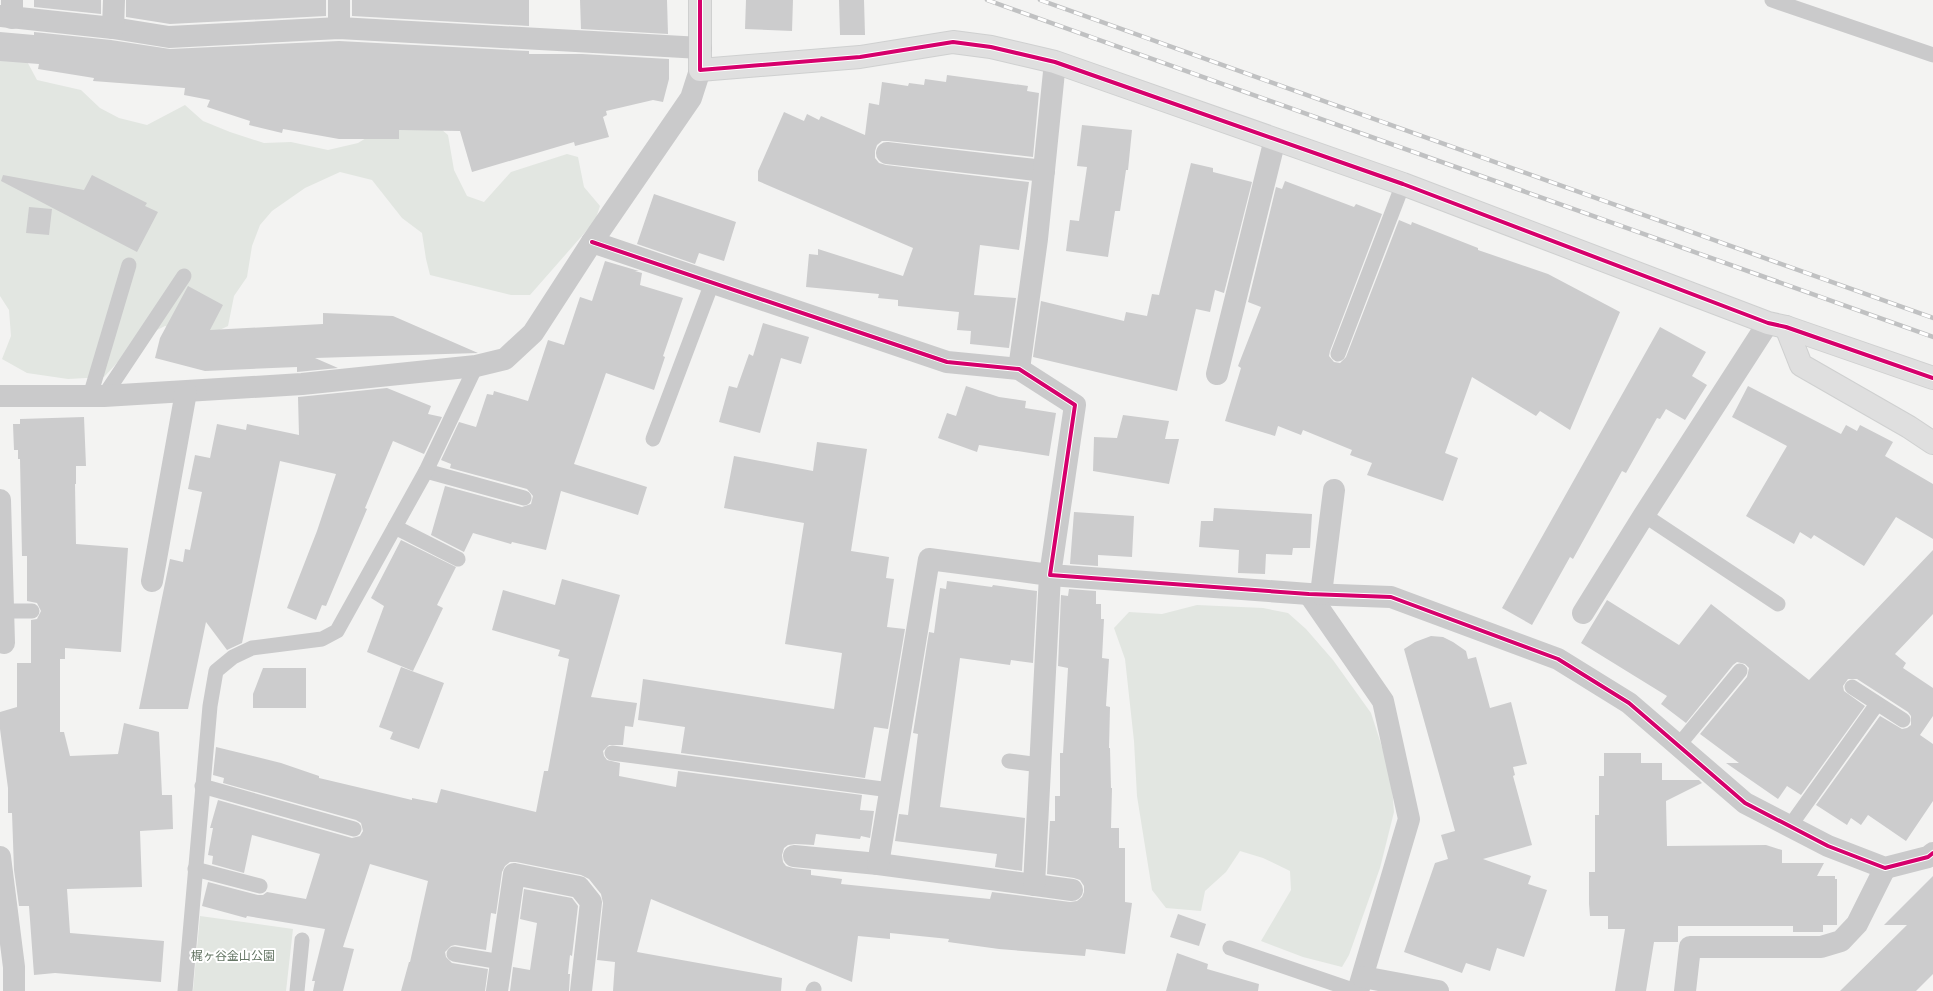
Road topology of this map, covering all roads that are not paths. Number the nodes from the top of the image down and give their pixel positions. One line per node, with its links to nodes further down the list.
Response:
1 (114, 0): 6 (street)
2 (339, 0): 7 (street)
3 (700, 0): 8 (street)
4 (1772, 0): 9 (lane)
5 (8, 12): 6 (street)
6 (113, 28): 7 (street)
7 (339, 28): 8 (street)
8 (701, 48): 11 (street)
9 (1933, 55)
10 (1055, 62): 11 (street); 12 (street); 14 (street)
11 (700, 70): 16 (street)
12 (1275, 139): 15 (street); 24 (street)
13 (886, 153): 14 (street)
14 (1044, 171): 23 (street)
15 (1404, 184): 20 (street); 21 (lane)
16 (592, 242): 19 (street); 22 (street)
17 (129, 265): 28 (lane)
18 (184, 276): 28 (lane)
19 (712, 283): 23 (street); 29 (lane)
20 (1777, 325): 25 (street); 30 (street); 35 (street)
21 (1338, 354)
22 (476, 366): 26 (street); 31 (lane)
23 (1020, 370): 38 (street)
24 (1217, 374)
25 (1933, 378)
26 (186, 392): 28 (street); 39 (street)
27 (0, 396): 28 (street)
28 (98, 396)
29 (653, 439)
30 (1933, 443)
31 (426, 471): 33 (lane); 36 (lane)
32 (1334, 490): 40 (street)
33 (524, 498)
34 (0, 500): 42 (street)
35 (1644, 515): 41 (lane); 44 (street)
36 (395, 527): 37 (lane); 54 (lane)
37 (458, 559)
38 (1050, 575): 40 (street); 53 (street); 55 (street)
39 (152, 581)
40 (1315, 594): 50 (street); 71 (street)
41 (1778, 604)
42 (4, 611): 43 (lane); 45 (street)
43 (32, 611)
44 (1583, 613)
45 (4, 643)
46 (1740, 671): 50 (lane)
47 (1852, 687): 48 (lane)
48 (1877, 704): 49 (lane); 56 (lane)
49 (1903, 720)
50 (1678, 746): 56 (street)
51 (612, 753): 55 (lane)
52 (1009, 761): 53 (lane)
53 (1040, 765): 64 (street)
54 (202, 786): 57 (lane); 63 (lane)
55 (890, 790): 61 (street)
56 (1790, 826): 62 (street)
57 (354, 829)
58 (1933, 853): 62 (street)
59 (794, 856): 61 (street)
60 (0, 857): 72 (street)
61 (878, 864): 64 (street)
62 (1886, 868): 78 (street)
63 (195, 869): 65 (lane); 73 (lane)
64 (1034, 885): 66 (street)
65 (260, 886)
66 (1072, 890)
67 (302, 940): 74 (lane)
68 (1230, 948): 71 (lane)
69 (454, 954): 70 (lane)
70 (501, 962): 75 (street); 76 (street)
71 (1359, 986): 77 (street)
72 (14, 991)
73 (185, 991)
74 (297, 991)
75 (497, 991)
76 (581, 991)
77 (1438, 991)
78 (1685, 991)

